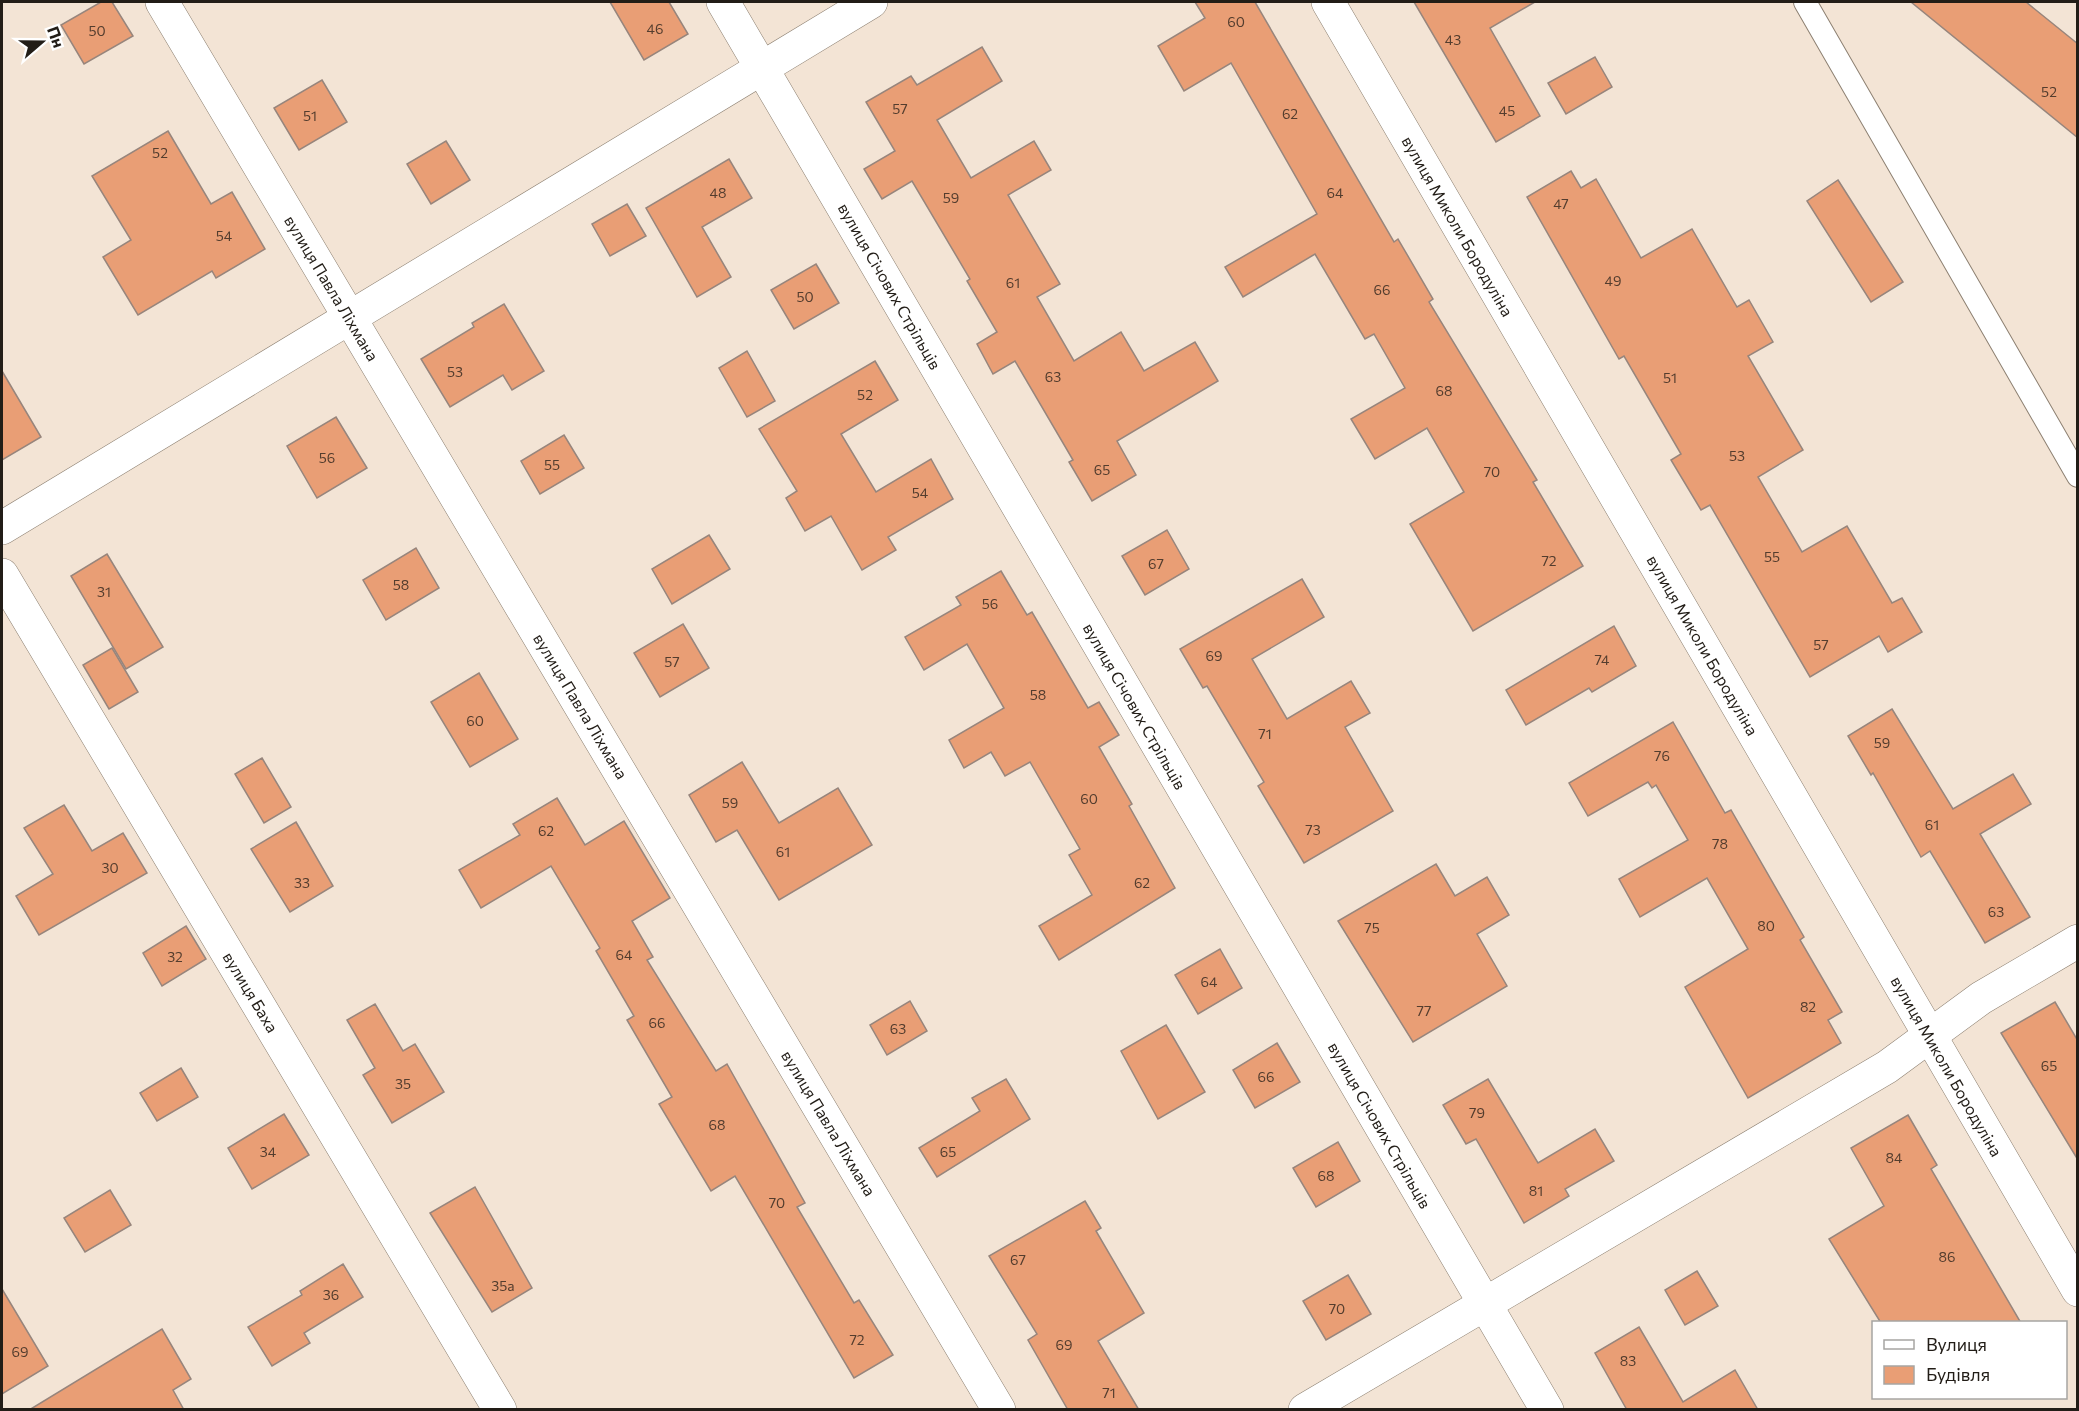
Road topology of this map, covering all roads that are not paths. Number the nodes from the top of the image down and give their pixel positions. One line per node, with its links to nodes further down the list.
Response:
1 (162, 2): 7 (street, вулиця Павла Ліхмана)
2 (723, 2): 6 (street, вулиця Січових Стрільців)
3 (871, 2): 6 (street)
4 (1328, 2): 12 (street, вулиця Миколи Бородуліна)
5 (1805, 2): 8 (lane)
6 (762, 68): 7 (street); 14 (street, вулиця Січових Стрільців)
7 (349, 317): 9 (street); 16 (street, вулиця Павла Ліхмана)
8 (2078, 476)
9 (2, 528)
10 (2, 575): 15 (street, вулиця Баха)
11 (2078, 941): 12 (street)
12 (1931, 1037): 13 (street, вулиця Миколи Бородуліна); 14 (street)
13 (2078, 1290)
14 (1484, 1303): 17 (street); 18 (street, вулиця Січових Стрільців)
15 (500, 1410)
16 (999, 1410)
17 (1305, 1410)
18 (1547, 1410)

